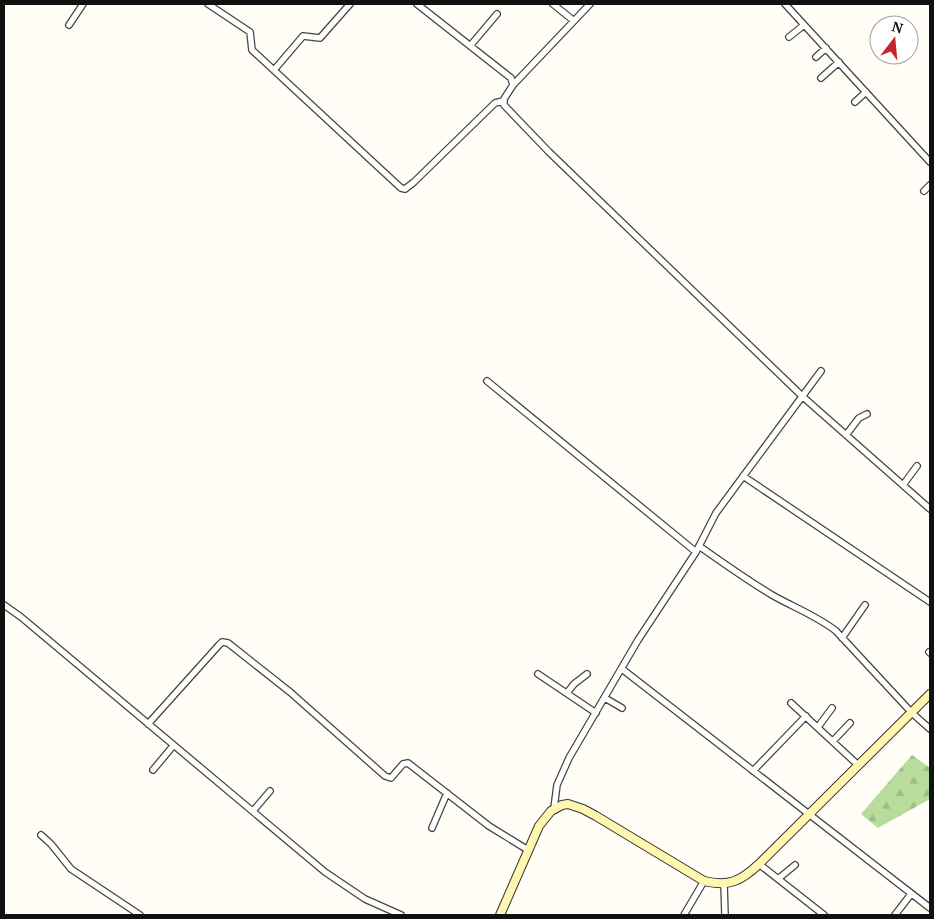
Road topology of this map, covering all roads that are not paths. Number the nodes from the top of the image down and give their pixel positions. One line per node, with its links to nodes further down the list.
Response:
1 (83, 4): 10 (street)
2 (208, 4): 17 (street)
3 (350, 4): 17 (street)
4 (417, 4): 13 (street)
5 (552, 4): 9 (street)
6 (590, 4): 9 (street)
7 (785, 4): 11 (street)
8 (497, 14): 13 (street)
9 (574, 21): 19 (street)
10 (69, 25)
11 (804, 25): 12 (street); 14 (street)
12 (789, 37)
13 (470, 46): 19 (street)
14 (826, 48): 15 (street); 16 (street)
15 (816, 56)
16 (839, 62): 18 (street); 20 (street)
17 (274, 70): 21 (street)
18 (821, 78)
19 (513, 85): 21 (street)
20 (866, 92): 22 (street); 23 (street)
21 (503, 102): 28 (street)
22 (855, 102)
23 (930, 162)
24 (930, 185): 25 (street)
25 (924, 191)
26 (821, 371): 28 (street)
27 (487, 381): 35 (street)
28 (802, 396): 30 (street); 32 (street)
29 (867, 414): 30 (street)
30 (846, 435): 33 (street)
31 (917, 466): 33 (street)
32 (743, 476): 35 (street); 36 (street)
33 (903, 485): 34 (street)
34 (930, 509)
35 (697, 549): 39 (street); 40 (street)
36 (930, 602)
37 (4, 605): 53 (street)
38 (865, 605): 39 (street)
39 (842, 638): 50 (street)
40 (622, 669): 45 (street); 60 (street)
41 (538, 674): 43 (street)
42 (587, 674): 43 (street)
43 (566, 693): 49 (street)
44 (930, 694): 50 (main road)
45 (605, 698): 47 (street); 49 (street)
46 (791, 703): 51 (street)
47 (622, 708)
48 (832, 708): 54 (street)
49 (596, 713): 63 (street)
50 (912, 713): 55 (street); 58 (main road)
51 (806, 716): 54 (street); 60 (street)
52 (850, 723): 56 (street)
53 (148, 724): 57 (street); 62 (street)
54 (818, 727): 56 (street)
55 (930, 728)
56 (833, 741): 58 (street)
57 (173, 746): 59 (street); 64 (street)
58 (858, 765): 65 (main road)
59 (153, 770)
60 (754, 771): 65 (street)
61 (270, 791): 64 (street)
62 (447, 793): 66 (street); 68 (street)
63 (554, 808): 68 (main road); 72 (main road)
64 (252, 811): 77 (street)
65 (809, 814): 69 (main road); 74 (street)
66 (432, 828)
67 (41, 835): 76 (street)
68 (528, 850): 78 (main road)
69 (759, 864): 71 (street); 73 (main road)
70 (795, 865): 71 (street)
71 (778, 880): 81 (street)
72 (704, 881): 73 (main road); 79 (street)
73 (724, 884): 80 (street)
74 (911, 894): 75 (street); 82 (street)
75 (930, 908)
76 (140, 915)
77 (401, 915)
78 (500, 915)
79 (684, 915)
80 (725, 915)
81 (824, 915)
82 (895, 915)

